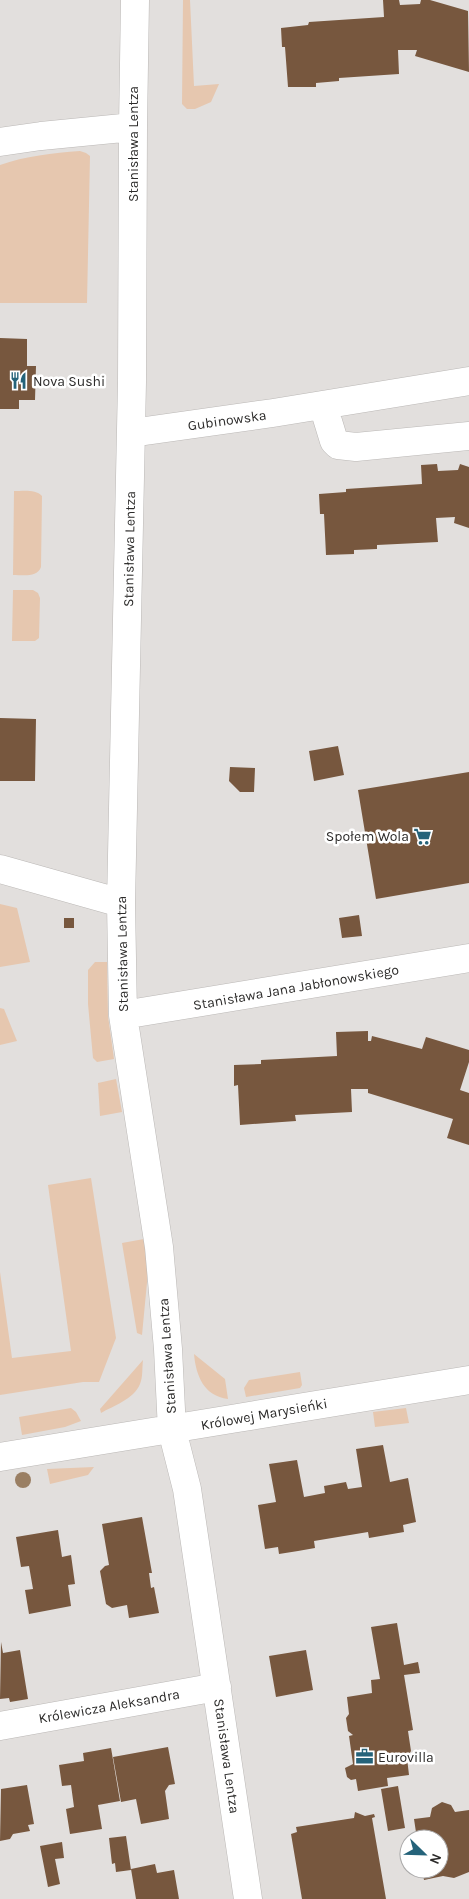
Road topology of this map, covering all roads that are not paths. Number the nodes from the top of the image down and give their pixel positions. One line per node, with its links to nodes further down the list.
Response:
1 (135, 0): 2 (street, Stanisława Lentza)
2 (133, 126): 3 (street); 6 (street, Stanisława Lentza)
3 (0, 142)
4 (469, 381): 5 (street, Gubinowska)
5 (323, 405): 6 (street, Gubinowska); 7 (street)
6 (132, 433): 9 (street, Stanisława Lentza)
7 (469, 436)
8 (0, 869): 9 (street)
9 (121, 903): 11 (street, Stanisława Lentza)
10 (469, 958): 11 (street, Stanisława Jana Jabłonowskiego)
11 (123, 1015): 13 (street, Stanisława Lentza)
12 (469, 1380): 13 (street, Królowej Marysieńki)
13 (172, 1430): 14 (street, Królowej Marysieńki); 15 (street, Stanisława Lentza)
14 (0, 1457)
15 (217, 1687): 16 (street, Królewicza Aleksandra); 17 (street, Stanisława Lentza)
16 (0, 1726)
17 (248, 1899)

